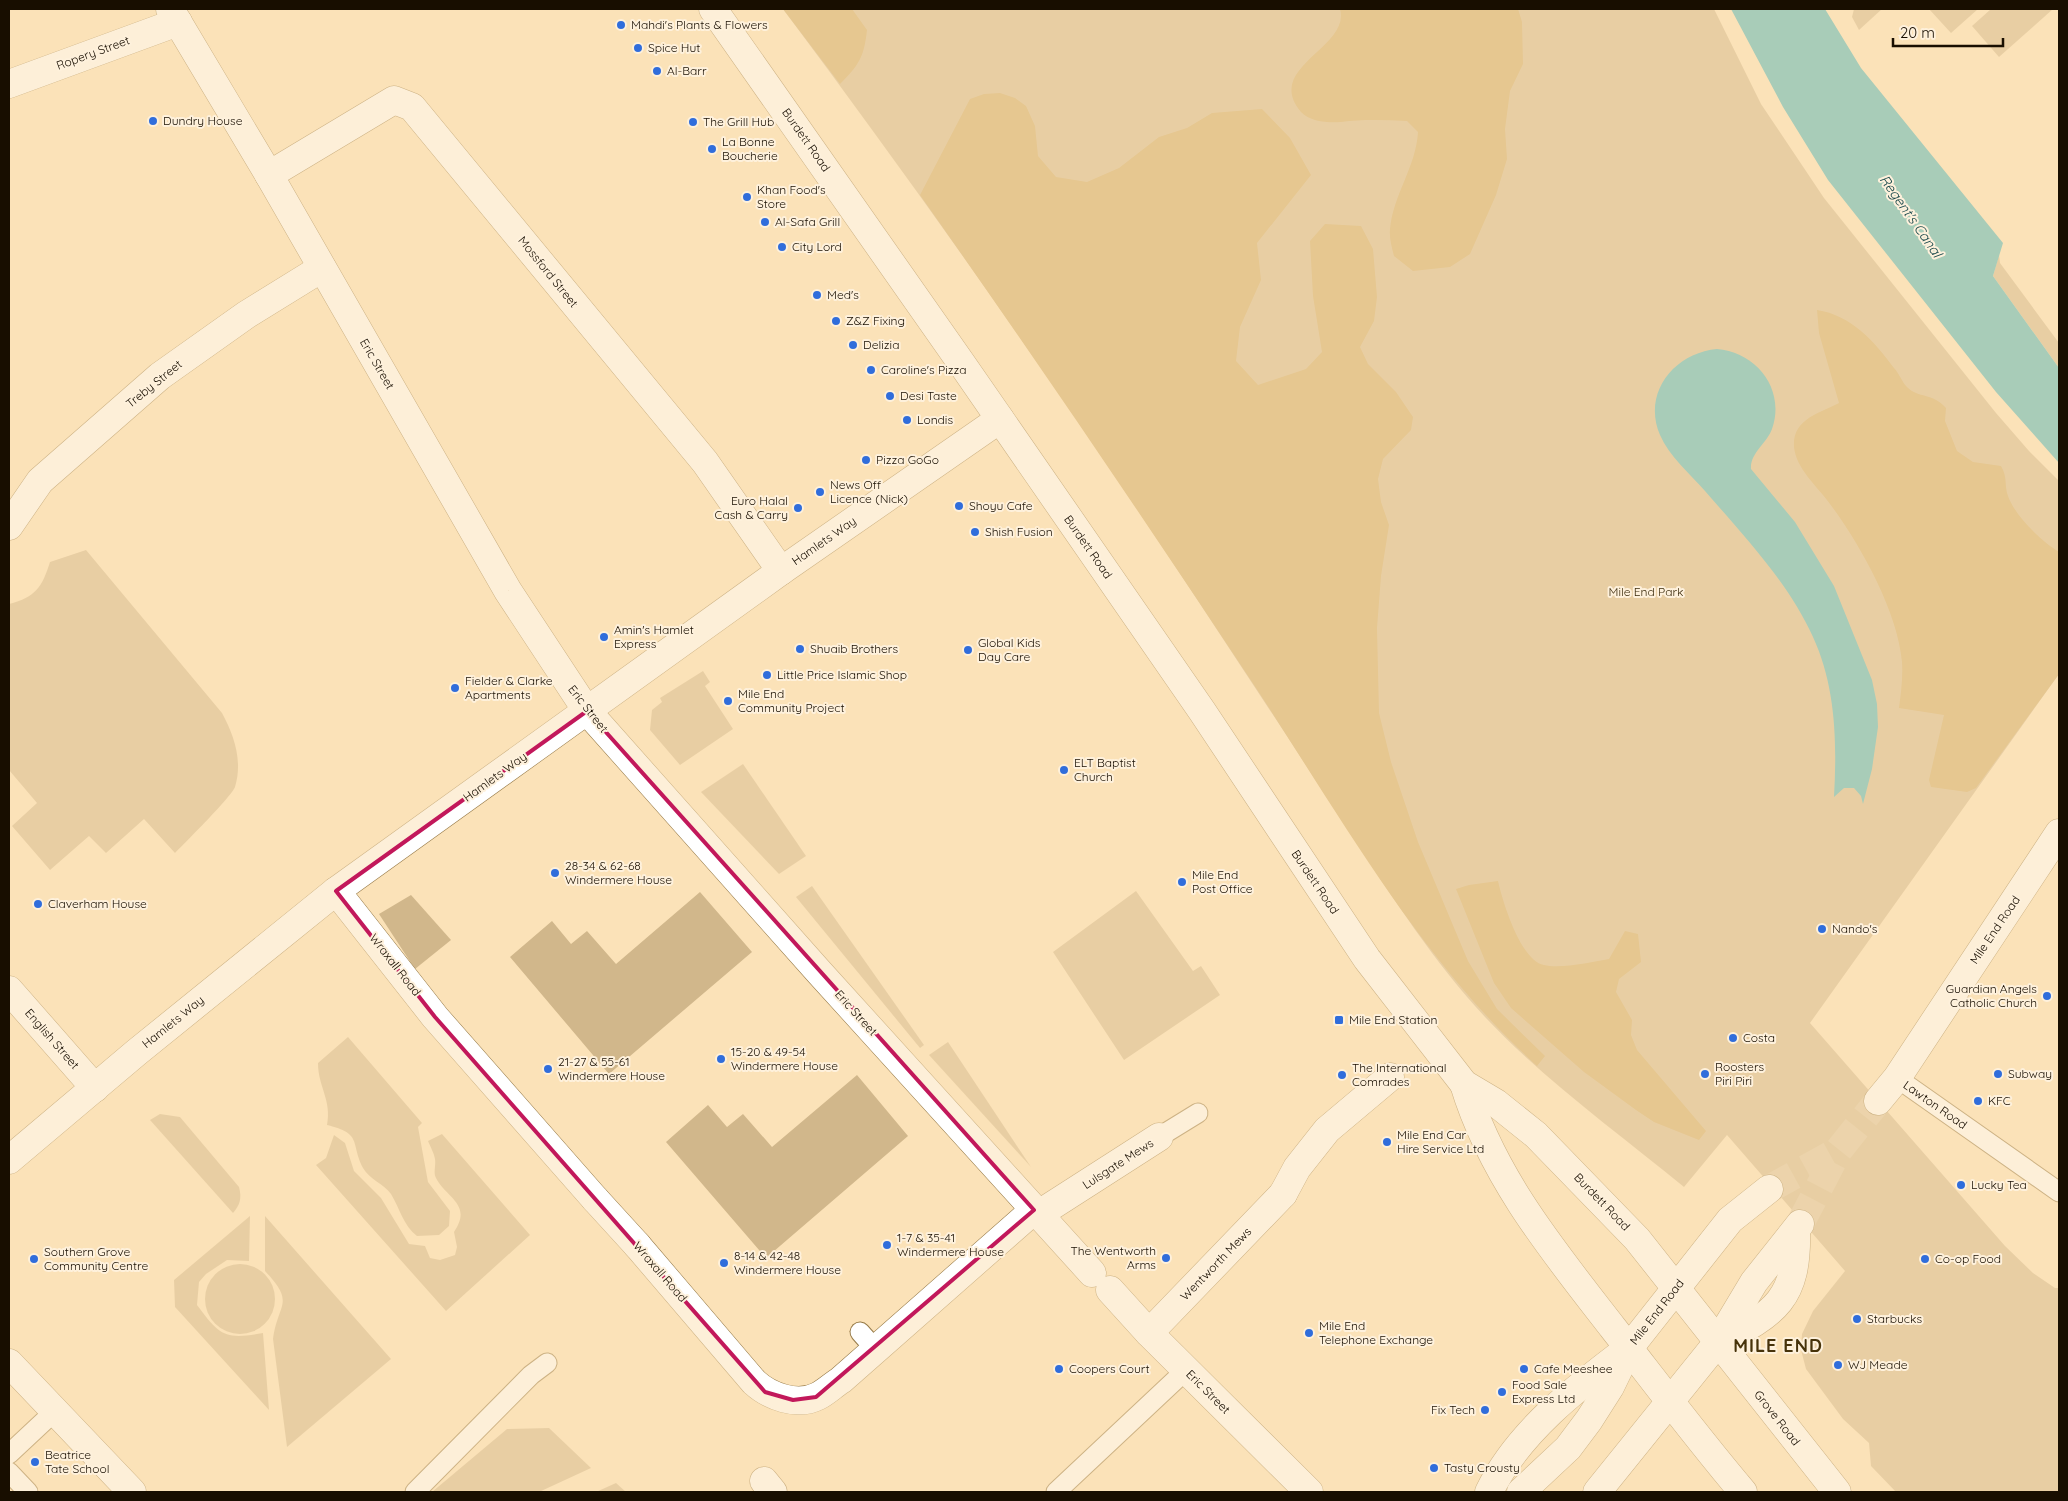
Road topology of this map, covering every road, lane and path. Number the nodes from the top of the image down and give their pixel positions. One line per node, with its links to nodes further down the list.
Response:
1 (713, 9): 6 (main road, Burdett Road)
2 (174, 16): 3 (main road, Ropery Street); 4 (main road, Eric Street)
3 (9, 84)
4 (269, 175): 5 (main road, Eric Street); 8 (main road, Mossford Street)
5 (322, 268): 7 (main road, Treby Street); 9 (main road, Eric Street)
6 (1000, 419): 8 (main road, Hamlets Way); 15 (main road, Burdett Road)
7 (9, 526)
8 (781, 571): 9 (main road, Hamlets Way)
9 (587, 711): 11 (main road, Hamlets Way); 23 (main road, Eric Street)
10 (2059, 833): 14 (main road, Mile End Road)
11 (336, 890): 16 (main road, Hamlets Way); 23 (main road, Wraxall Road)
12 (9, 990): 16 (main road, English Street)
13 (1390, 1077): 26 (main road, Wentworth Mews)
14 (1897, 1078): 17 (main road, Mile End Road); 22 (lane, Lawton Road)
15 (1464, 1084): 25 (main road, Burdett Road); 28 (main road, Burdett Road)
16 (95, 1088): 20 (main road, Hamlets Way)
17 (1878, 1101)
18 (1198, 1113): 19 (lane, Lulsgate Mews)
19 (1159, 1137): 23 (main road, Lulsgate Mews)
20 (9, 1160)
21 (1769, 1189): 25 (main road, Mile End Road)
22 (2059, 1192)
23 (1037, 1212): 26 (main road, Eric Street)
24 (1798, 1227): 27 (main road)
25 (1676, 1287): 27 (main road, Burdett Road); 28 (main road, Mile End Road)
26 (1149, 1333): 31 (main road, Eric Street)
27 (1718, 1342): 32 (main road); 45 (main road, Grove Road)
28 (1629, 1348): 32 (main road, Burdett Road); 41 (main road); 42 (main road, Mile End Road)
29 (547, 1362): 38 (lane)
30 (9, 1363): 33 (main road)
31 (1186, 1370): 39 (lane); 40 (main road, Eric Street)
32 (1663, 1394): 43 (main road); 44 (main road)
33 (55, 1411): 34 (lane); 37 (main road)
34 (9, 1454)
35 (9, 1472): 36 (lane)
36 (28, 1492)
37 (132, 1492)
38 (416, 1492)
39 (1056, 1492)
40 (1309, 1492)
41 (1490, 1492)
42 (1521, 1492)
43 (1597, 1492)
44 (1743, 1492)
45 (1837, 1492)

